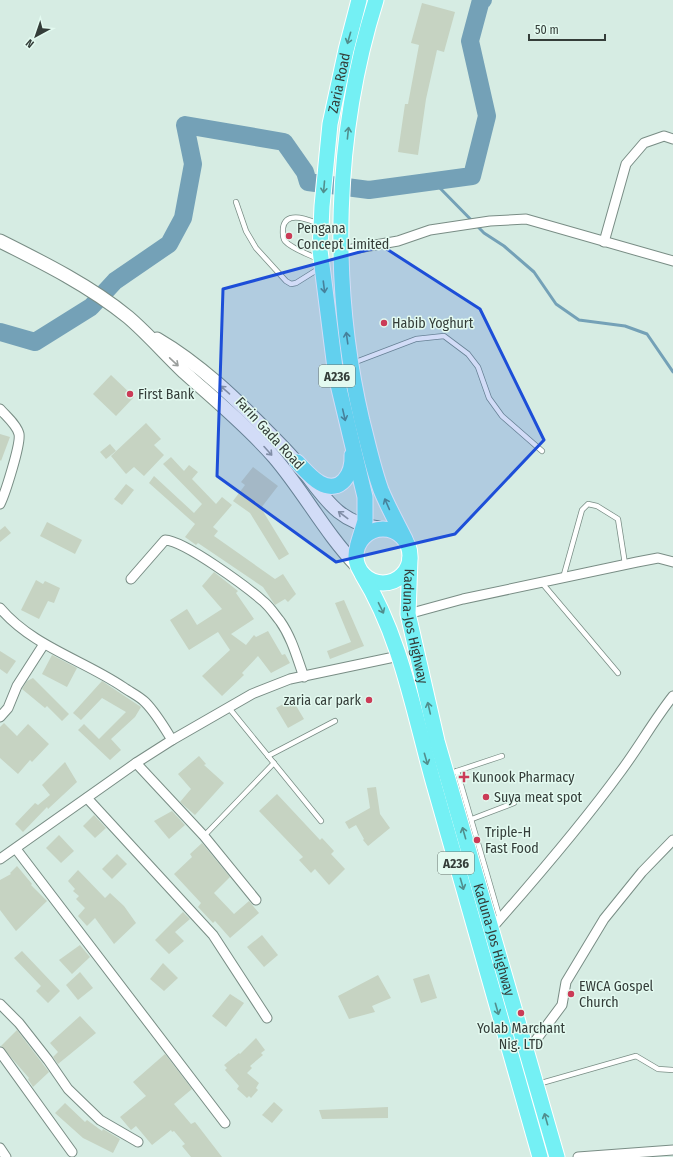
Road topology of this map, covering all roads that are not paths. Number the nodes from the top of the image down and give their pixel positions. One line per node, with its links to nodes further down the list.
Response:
1 (360, 0): 5 (highway, Zaria Road / A236, one-way to 5)
2 (376, 0): 8 (highway, A236, one-way to 2)
3 (673, 139): 7 (street)
4 (236, 202): 10 (lane)
5 (322, 224): 10 (highway, A236); 10 (lane)
6 (0, 242): 11 (main road, Farin Gada Road)
7 (604, 242): 8 (street); 9 (street)
8 (341, 251): 12 (highway, A236, one-way to 8)
9 (673, 261)
10 (321, 264): 14 (highway, A236, one-way to 14)
11 (147, 334): 16 (main road, Farin Gada Road, one-way to 11); 25 (main road, Farin Gada Road, one-way to 25)
12 (351, 364): 15 (lane); 20 (highway, A236, one-way to 12)
13 (0, 410): 17 (street)
14 (351, 442): 16 (highway, A236); 18 (highway, A236)
15 (542, 451)
16 (297, 462): 18 (main road, Farin Gada Road, one-way to 16)
17 (0, 504)
18 (364, 526): 19 (main road, Farin Gada Road); 21 (highway, A236)
19 (379, 528): 20 (highway); 21 (highway)
20 (405, 539): 22 (highway, A236)
21 (358, 544): 25 (highway, A236)
22 (410, 558): 25 (highway); 30 (highway, Kaduna-Jos Highway / A236)
23 (673, 562): 24 (street)
24 (625, 564): 26 (street); 26 (lane)
25 (359, 570): 32 (highway, Kaduna-Jos Highway / A236, one-way to 32)
26 (563, 578): 28 (street)
27 (131, 579): 34 (street)
28 (542, 583): 30 (street); 33 (lane)
29 (1, 610): 31 (street)
30 (408, 614): 44 (highway, Kaduna-Jos Highway / A236, one-way to 30)
31 (44, 644): 37 (street); 39 (street)
32 (400, 656): 34 (street); 67 (highway, Kaduna-Jos Highway / A236, one-way to 67)
33 (618, 674)
34 (304, 677): 36 (street)
35 (673, 696): 54 (street)
36 (228, 708): 39 (street); 40 (lane)
37 (0, 717)
38 (335, 721): 40 (lane)
39 (172, 740): 42 (street)
40 (268, 756): 43 (lane)
41 (502, 756): 44 (lane)
42 (136, 763): 45 (street); 49 (street)
43 (274, 764): 48 (lane); 49 (lane)
44 (452, 773): 47 (lane); 54 (highway, Kaduna-Jos Highway / A236, one-way to 44)
45 (87, 798): 51 (street); 56 (street)
46 (514, 803): 47 (lane)
47 (472, 819): 54 (lane)
48 (321, 821)
49 (204, 836): 53 (street)
50 (673, 840): 58 (street)
51 (16, 849): 52 (street); 61 (street)
52 (0, 860)
53 (256, 900)
54 (496, 924): 58 (highway, Kaduna-Jos Highway / A236)
55 (0, 1004): 62 (street)
56 (267, 1018)
57 (0, 1052): 65 (street)
58 (527, 1052): 60 (highway, Kaduna-Jos Highway / A236)
59 (673, 1070): 60 (lane)
60 (537, 1085): 68 (highway, Kaduna-Jos Highway / A236, one-way to 60)
61 (225, 1123)
62 (138, 1142)
63 (0, 1148): 66 (street)
64 (673, 1150): 69 (street)
65 (72, 1152)
66 (6, 1157)
67 (540, 1157)
68 (557, 1157)
69 (578, 1157)

